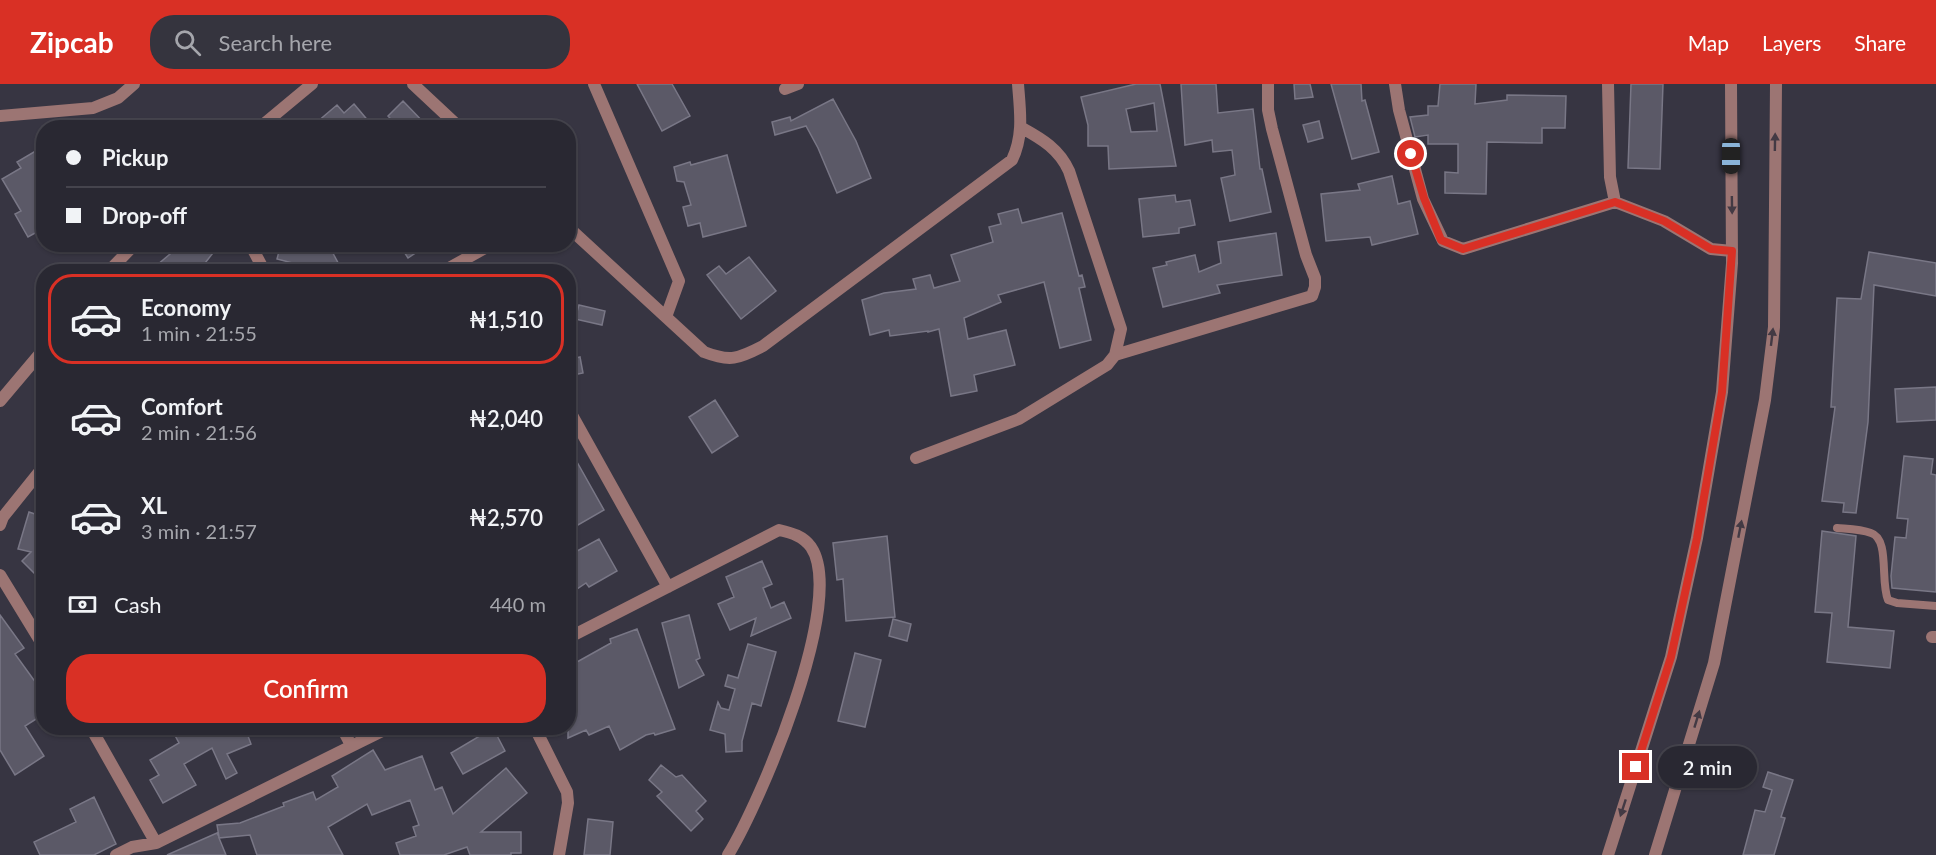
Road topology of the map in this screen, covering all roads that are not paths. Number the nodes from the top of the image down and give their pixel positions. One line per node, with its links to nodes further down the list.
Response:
1 (134, 84): 13 (street)
2 (312, 84): 14 (street)
3 (413, 84): 15 (street)
4 (594, 84): 24 (street)
5 (798, 84): 12 (street)
6 (1018, 84): 16 (street)
7 (1268, 84): 25 (street)
8 (1395, 84): 17 (street)
9 (1608, 84): 17 (street)
10 (1731, 84): 19 (street, one-way to 19)
11 (1776, 84): 49 (street, one-way to 11)
12 (785, 89)
13 (0, 116)
14 (269, 120)
15 (451, 120)
16 (1022, 128): 24 (street); 25 (street)
17 (1615, 202): 19 (street)
18 (576, 234): 24 (street)
19 (1732, 251): 48 (street, one-way to 48)
20 (127, 252): 22 (street)
21 (478, 252): 23 (street)
22 (116, 264)
23 (456, 264)
24 (666, 317)
25 (1115, 355): 29 (street)
26 (36, 358): 27 (street)
27 (0, 401)
28 (576, 422): 34 (street)
29 (916, 458)
30 (36, 476): 31 (street)
31 (0, 525)
32 (1837, 528): 35 (lane)
33 (0, 575): 36 (street)
34 (668, 587): 37 (street); 47 (street)
35 (1936, 606)
36 (36, 634)
37 (576, 634)
38 (95, 735): 43 (street)
39 (346, 735): 42 (street)
40 (373, 735): 42 (street)
41 (538, 735): 46 (street)
42 (351, 745): 43 (street)
43 (156, 843): 44 (street)
44 (134, 851): 45 (street)
45 (116, 855)
46 (559, 855)
47 (728, 855)
48 (1608, 855)
49 (1655, 855)

